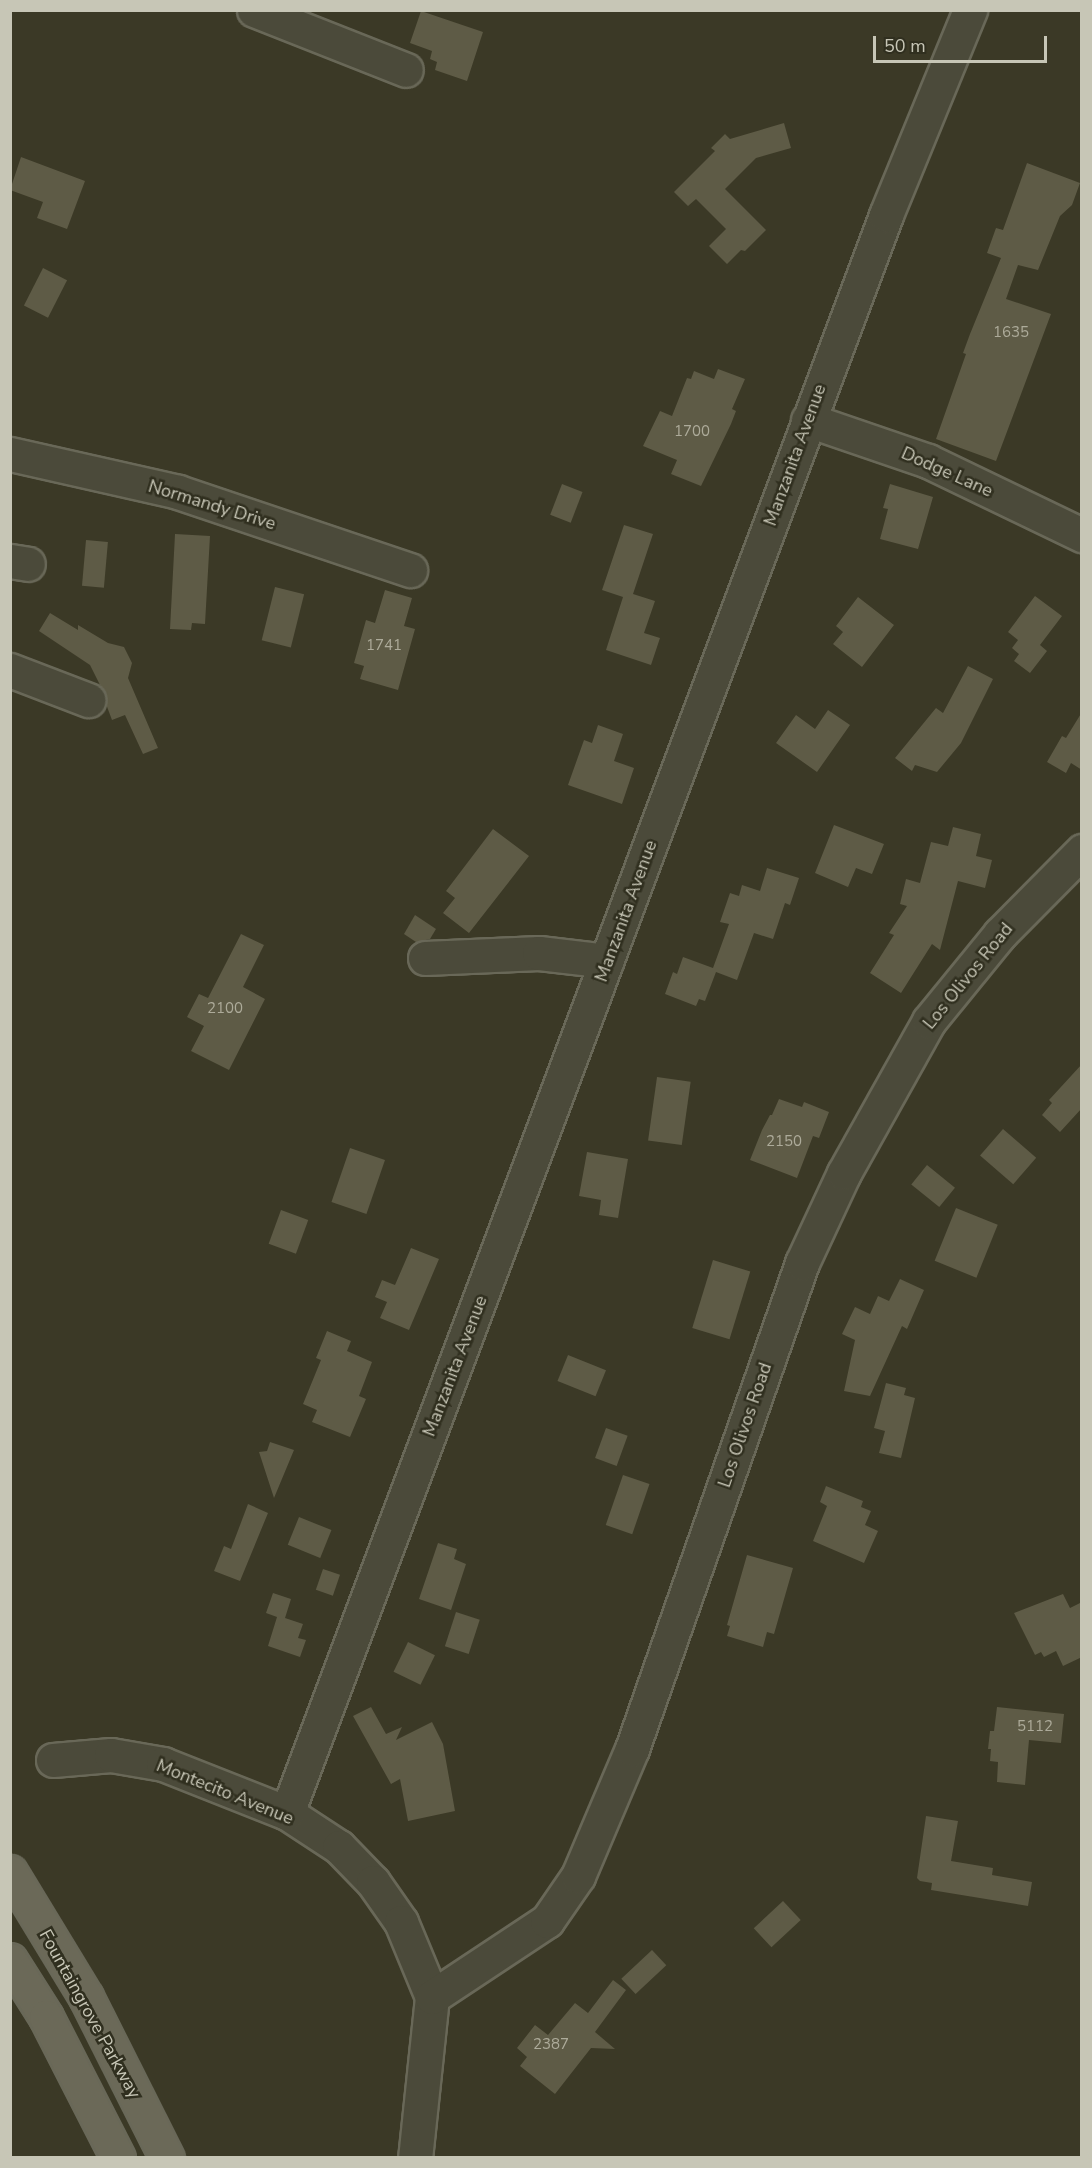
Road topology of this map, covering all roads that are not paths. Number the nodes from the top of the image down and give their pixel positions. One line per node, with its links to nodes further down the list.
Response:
1 (254, 10): 3 (street)
2 (970, 10): 4 (street, Manzanita Avenue)
3 (406, 70)
4 (808, 420): 6 (street, Dodge Lane); 12 (street, Manzanita Avenue)
5 (10, 454): 7 (street, Normandy Drive)
6 (1082, 536)
7 (410, 570)
8 (10, 670): 9 (street)
9 (88, 700)
10 (1082, 851): 17 (street, Los Olivos Road)
11 (425, 958): 12 (street)
12 (607, 961): 14 (street, Manzanita Avenue)
13 (53, 1760): 14 (street, Montecito Avenue)
14 (286, 1813): 17 (street, Montecito Avenue)
15 (10, 1872): 19 (main road, Fountaingrove Parkway)
16 (10, 1960): 18 (main road)
17 (432, 1996): 20 (street, Montecito Avenue)
18 (118, 2157)
19 (167, 2157)
20 (415, 2157)

